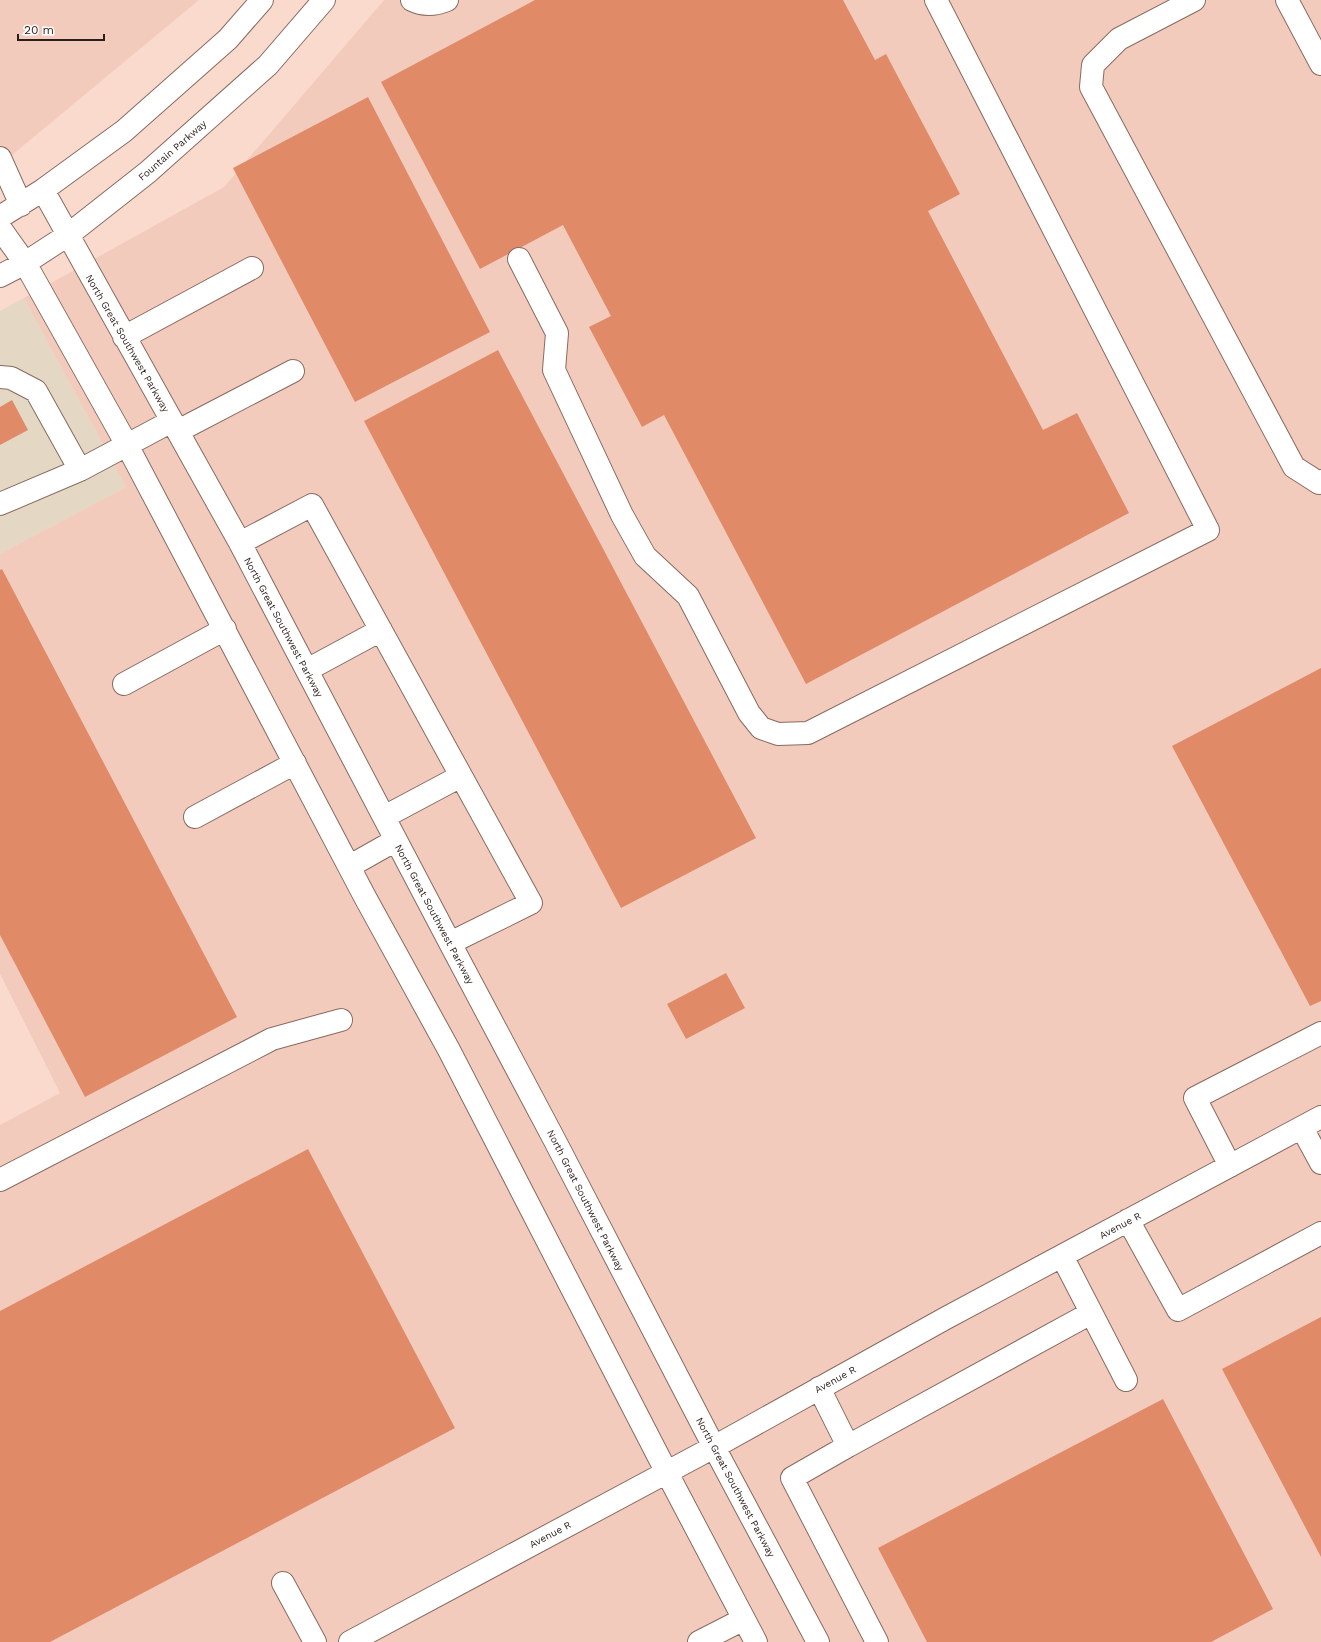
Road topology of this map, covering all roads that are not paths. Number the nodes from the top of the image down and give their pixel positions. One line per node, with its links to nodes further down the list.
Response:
1 (262, 0): 11 (street)
2 (324, 0): 15 (street, Fountain Parkway)
3 (412, 0): 4 (street)
4 (447, 0)
5 (936, 0): 16 (street)
6 (1194, 0): 26 (street)
7 (1287, 0): 8 (street)
8 (1314, 34): 9 (street)
9 (1321, 64)
10 (0, 158): 12 (street)
11 (43, 190): 12 (street); 15 (street, North Great Southwest Parkway)
12 (21, 205): 13 (street)
13 (0, 218)
14 (0, 228): 17 (street)
15 (68, 234): 17 (street, Fountain Parkway); 20 (street, North Great Southwest Parkway)
16 (519, 259)
17 (25, 262): 19 (street, Fountain Parkway); 24 (street)
18 (252, 268): 20 (street)
19 (0, 276)
20 (124, 337): 23 (street, North Great Southwest Parkway)
21 (293, 371): 23 (street)
22 (0, 377): 25 (street)
23 (175, 426): 24 (street); 28 (street, North Great Southwest Parkway)
24 (127, 445): 25 (street); 29 (street)
25 (80, 470): 27 (street)
26 (1321, 481)
27 (0, 504)
28 (240, 543): 30 (street); 31 (street, North Great Southwest Parkway)
29 (225, 629): 32 (street); 33 (street)
30 (381, 630): 31 (street); 34 (street)
31 (307, 670): 36 (street, North Great Southwest Parkway)
32 (124, 684)
33 (295, 763): 35 (street); 38 (street)
34 (461, 776): 36 (street); 39 (street)
35 (195, 817)
36 (384, 817): 37 (street, North Great Southwest Parkway)
37 (396, 840): 38 (street); 39 (street, North Great Southwest Parkway)
38 (350, 866): 55 (street)
39 (450, 944): 54 (street, North Great Southwest Parkway)
40 (341, 1020): 46 (street)
41 (1321, 1033): 45 (street)
42 (1321, 1117): 43 (street, Avenue R)
43 (1302, 1128): 44 (street); 45 (street, Avenue R)
44 (1321, 1163)
45 (1230, 1166): 47 (street, Avenue R)
46 (0, 1180)
47 (1128, 1220): 48 (street); 49 (street, Avenue R)
48 (1321, 1233)
49 (1062, 1256): 50 (street); 52 (street, Avenue R)
50 (1091, 1313): 51 (street); 53 (street)
51 (1126, 1380)
52 (819, 1388): 53 (street); 54 (street, Avenue R)
53 (848, 1446): 63 (street)
54 (714, 1447): 55 (street, Avenue R); 62 (street, North Great Southwest Parkway)
55 (666, 1471): 57 (street); 59 (street, Avenue R)
56 (283, 1583): 58 (street)
57 (744, 1619): 60 (street); 61 (street)
58 (315, 1642)
59 (350, 1642)
60 (699, 1642)
61 (756, 1642)
62 (818, 1642)
63 (877, 1642)

